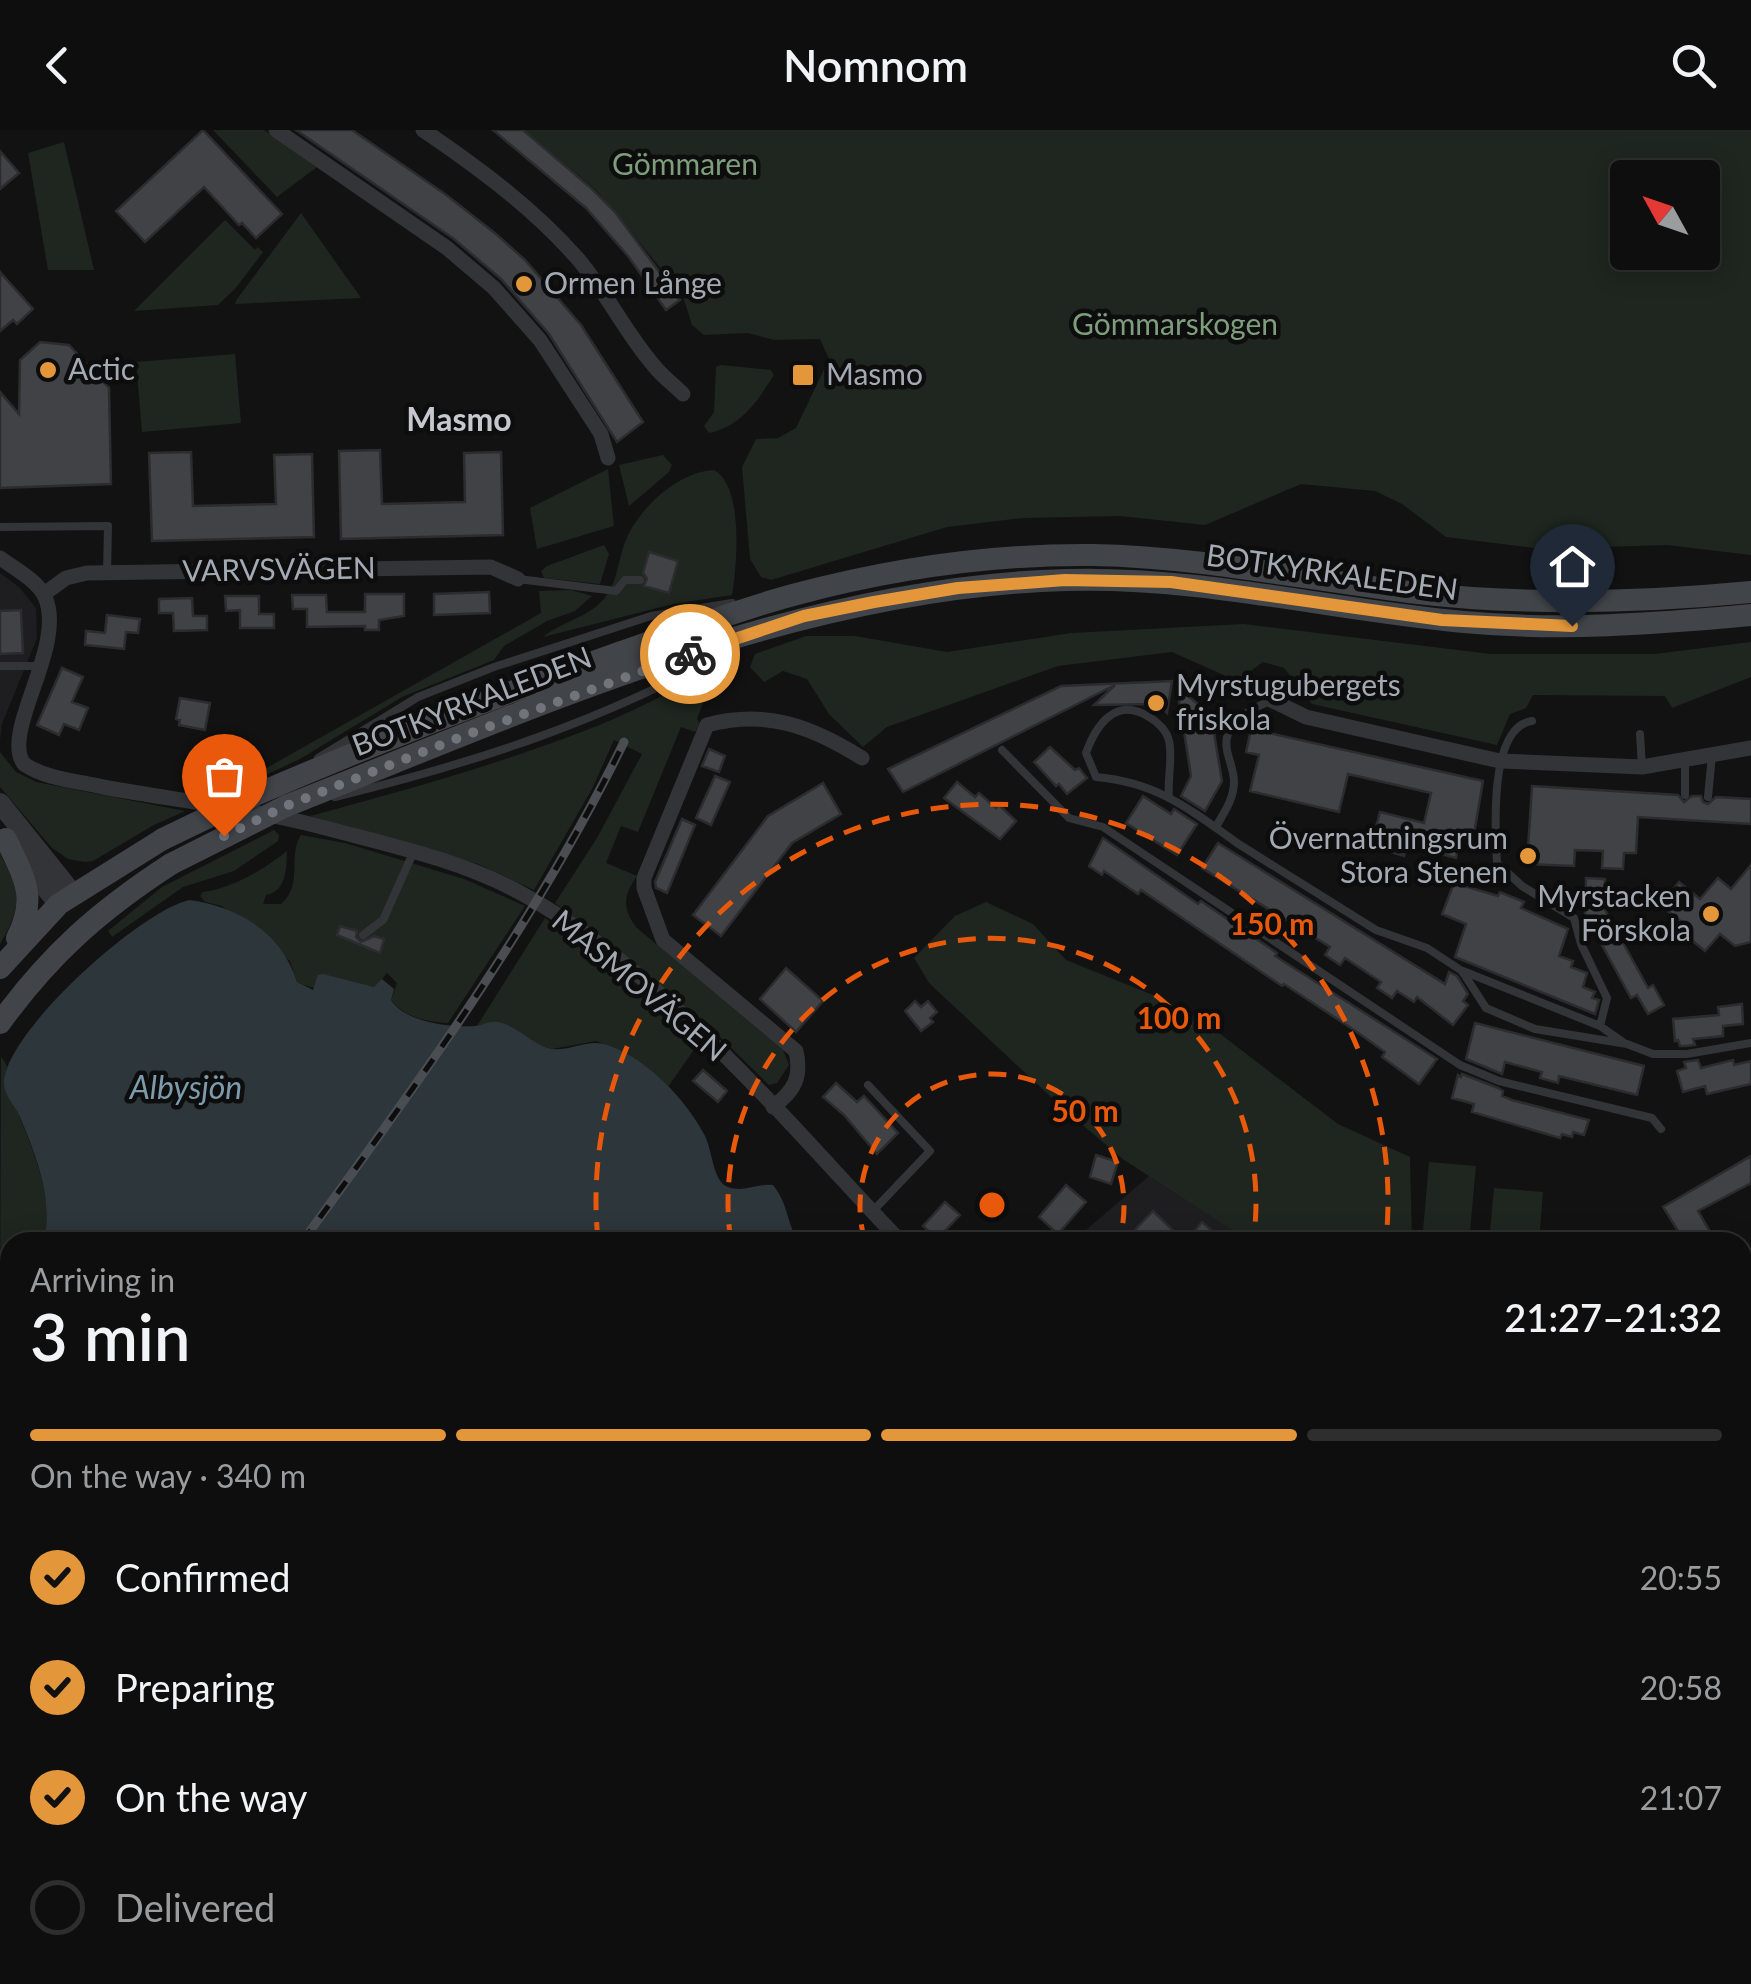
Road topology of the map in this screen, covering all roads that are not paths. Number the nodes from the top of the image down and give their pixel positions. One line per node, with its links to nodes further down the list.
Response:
1 (276, 130): 4 (street)
2 (422, 130): 3 (street)
3 (683, 394)
4 (608, 458)
5 (0, 526): 7 (lane)
6 (0, 558): 11 (street)
7 (108, 572): 8 (street, VARVSVÄGEN); 11 (street, VARVSVÄGEN)
8 (518, 578): 9 (lane)
9 (640, 580)
10 (1751, 592): 25 (main road, BOTKYRKALEDEN)
11 (44, 594): 14 (street, MASMOVÄGEN)
12 (1751, 614): 25 (main road, BOTKYRKALEDEN)
13 (0, 666): 14 (lane)
14 (34, 666): 32 (street, MASMOVÄGEN)
15 (1271, 700): 23 (street); 30 (lane)
16 (1532, 721): 23 (lane)
17 (1640, 734): 24 (lane)
18 (1751, 748): 20 (street)
19 (1002, 750): 44 (lane)
20 (1712, 755): 22 (street); 27 (lane)
21 (862, 758): 43 (street)
22 (1685, 760): 24 (street); 26 (lane)
23 (1500, 761): 24 (street); 39 (lane)
24 (1642, 767)
25 (283, 795): 33 (main road, BOTKYRKALEDEN, bridge); 34 (main road, BOTKYRKALEDEN, bridge)
26 (1685, 795)
27 (1708, 797)
28 (1169, 798): 28 (lane); 30 (lane)
29 (0, 803): 33 (street)
30 (1217, 826): 37 (lane)
31 (3, 836): 33 (street); 36 (main road)
32 (413, 853): 35 (lane); 43 (street, MASMOVÄGEN)
33 (66, 900): 34 (main road); 36 (main road, BOTKYRKALEDEN)
34 (86, 925): 38 (main road, BOTKYRKALEDEN)
35 (362, 936)
36 (2, 965)
37 (1462, 971): 39 (lane); 41 (lane)
38 (0, 1023)
39 (1600, 1026): 41 (lane)
40 (1751, 1043): 41 (lane)
41 (1627, 1044)
42 (868, 1084): 45 (lane)
43 (774, 1107): 45 (street, MASMOVÄGEN)
44 (1661, 1129)
45 (872, 1212): 46 (street, MASMOVÄGEN)
46 (891, 1232)

